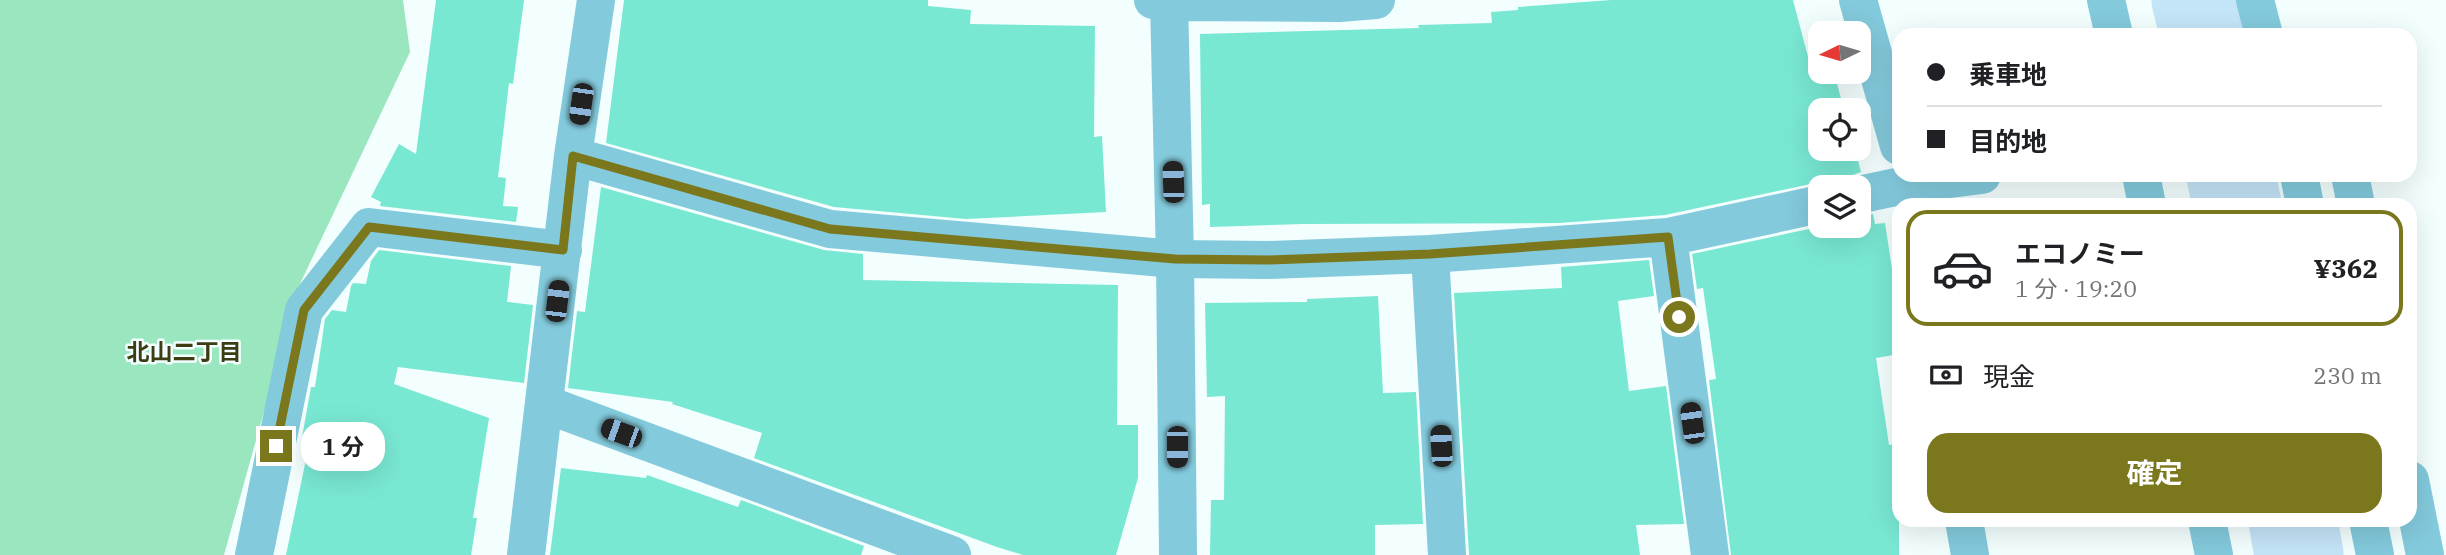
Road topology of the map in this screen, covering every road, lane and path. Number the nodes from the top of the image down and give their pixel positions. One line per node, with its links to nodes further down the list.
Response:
1 (596, 0): 10 (street)
2 (1376, 0): 6 (street)
3 (1858, 0): 9 (street)
4 (2106, 0): 7 (street)
5 (2255, 0): 8 (street)
6 (1164, 1): 18 (street)
7 (2112, 28)
8 (2262, 28)
9 (1892, 121)
10 (573, 156): 16 (street); 18 (street)
11 (1943, 182): 12 (street)
12 (1910, 188): 13 (street)
13 (1871, 193)
14 (1808, 207): 15 (street)
15 (1668, 237): 17 (street); 29 (street)
16 (563, 250): 19 (street); 24 (street)
17 (1430, 254): 18 (street); 28 (street)
18 (1175, 259): 27 (street)
19 (545, 404): 25 (street); 26 (street)
20 (2417, 515): 33 (street)
21 (1965, 527): 30 (street)
22 (2208, 527): 31 (street)
23 (2369, 527): 32 (street)
24 (254, 555)
25 (526, 555)
26 (952, 555)
27 (1178, 555)
28 (1447, 555)
29 (1710, 555)
30 (1970, 555)
31 (2214, 555)
32 (2375, 555)
33 (2425, 555)

